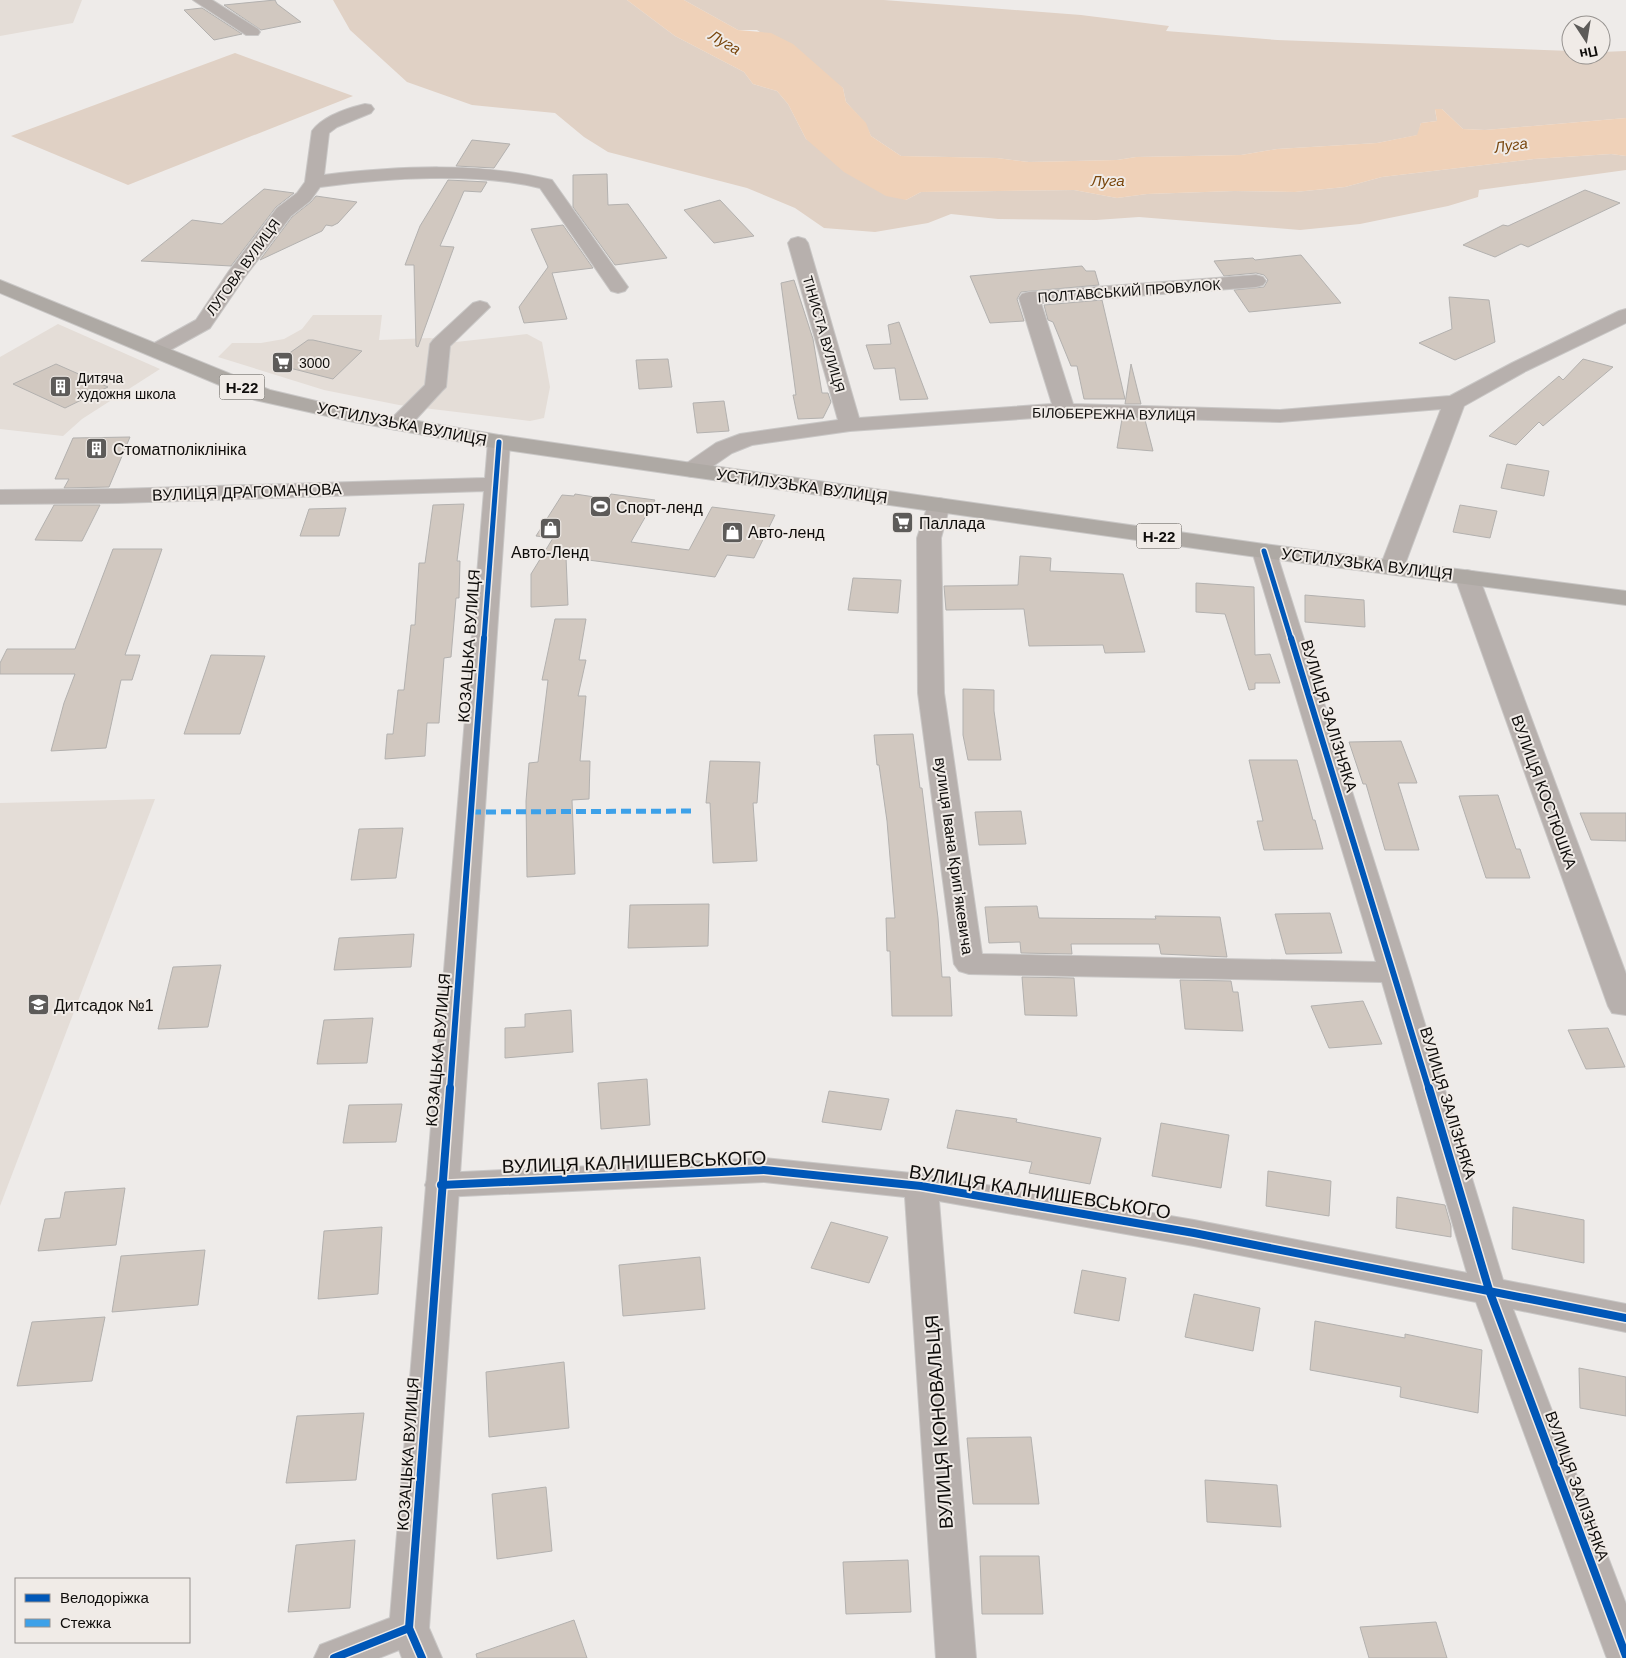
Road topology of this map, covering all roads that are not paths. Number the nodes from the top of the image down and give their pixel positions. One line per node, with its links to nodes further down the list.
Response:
1 (201, 0): 2 (street)
2 (252, 32)
3 (365, 109): 4 (street)
4 (314, 182): 8 (street); 11 (street, ЛУГОВА ВУЛИЦЯ)
5 (798, 243): 15 (street, ТІНИСТА ВУЛИЦЯ)
6 (1256, 281): 13 (street, ПОЛТАВСЬКИЙ ПРОВУЛОК)
7 (0, 286): 11 (main road, УСТИЛУЗЬКА ВУЛИЦЯ / Н-22)
8 (618, 287)
9 (480, 308): 14 (street)
10 (1626, 316): 12 (street)
11 (156, 350): 14 (main road, УСТИЛУЗЬКА ВУЛИЦЯ / Н-22)
12 (1455, 402): 13 (street, БІЛОБЕРЕЖНА ВУЛИЦЯ); 22 (street)
13 (1064, 410): 15 (street, БІЛОБЕРЕЖНА ВУЛИЦЯ)
14 (399, 424): 16 (main road, УСТИЛУЗЬКА ВУЛИЦЯ / Н-22)
15 (850, 425): 17 (street, БІЛОБЕРЕЖНА ВУЛИЦЯ)
16 (499, 442): 17 (main road, УСТИЛУЗЬКА ВУЛИЦЯ / Н-22); 18 (street, КОЗАЦЬКА ВУЛИЦЯ)
17 (692, 470): 20 (main road, УСТИЛУЗЬКА ВУЛИЦЯ / Н-22)
18 (494, 484): 19 (street, ВУЛИЦЯ ДРАГОМАНОВА); 27 (street, КОЗАЦЬКА ВУЛИЦЯ)
19 (0, 497)
20 (939, 505): 21 (main road, УСТИЛУЗЬКА ВУЛИЦЯ / Н-22); 25 (street, вулиця Івана Крипʼякевича)
21 (1264, 551): 22 (main road, УСТИЛУЗЬКА ВУЛИЦЯ / Н-22); 25 (street, ВУЛИЦЯ ЗАЛІЗНЯКА)
22 (1392, 567): 23 (main road, УСТИЛУЗЬКА ВУЛИЦЯ / Н-22)
23 (1467, 577): 24 (main road, УСТИЛУЗЬКА ВУЛИЦЯ / Н-22); 26 (street, ВУЛИЦЯ КОСТЮШКА)
24 (1626, 598)
25 (1394, 972): 29 (street, ВУЛИЦЯ ЗАЛІЗНЯКА)
26 (1623, 1006)
27 (441, 1184): 28 (street, ВУЛИЦЯ КАЛНИШЕВСЬКОГО); 31 (street, КОЗАЦЬКА ВУЛИЦЯ)
28 (922, 1186): 29 (street, ВУЛИЦЯ КАЛНИШЕВСЬКОГО); 34 (street, ВУЛИЦЯ КОНОВАЛЬЦЯ)
29 (1489, 1290): 30 (street, ВУЛИЦЯ КАЛНИШЕВСЬКОГО); 32 (street, ВУЛИЦЯ ЗАЛІЗНЯКА)
30 (1626, 1318)
31 (415, 1643): 33 (street)
32 (1626, 1656)
33 (334, 1658)
34 (956, 1658)

